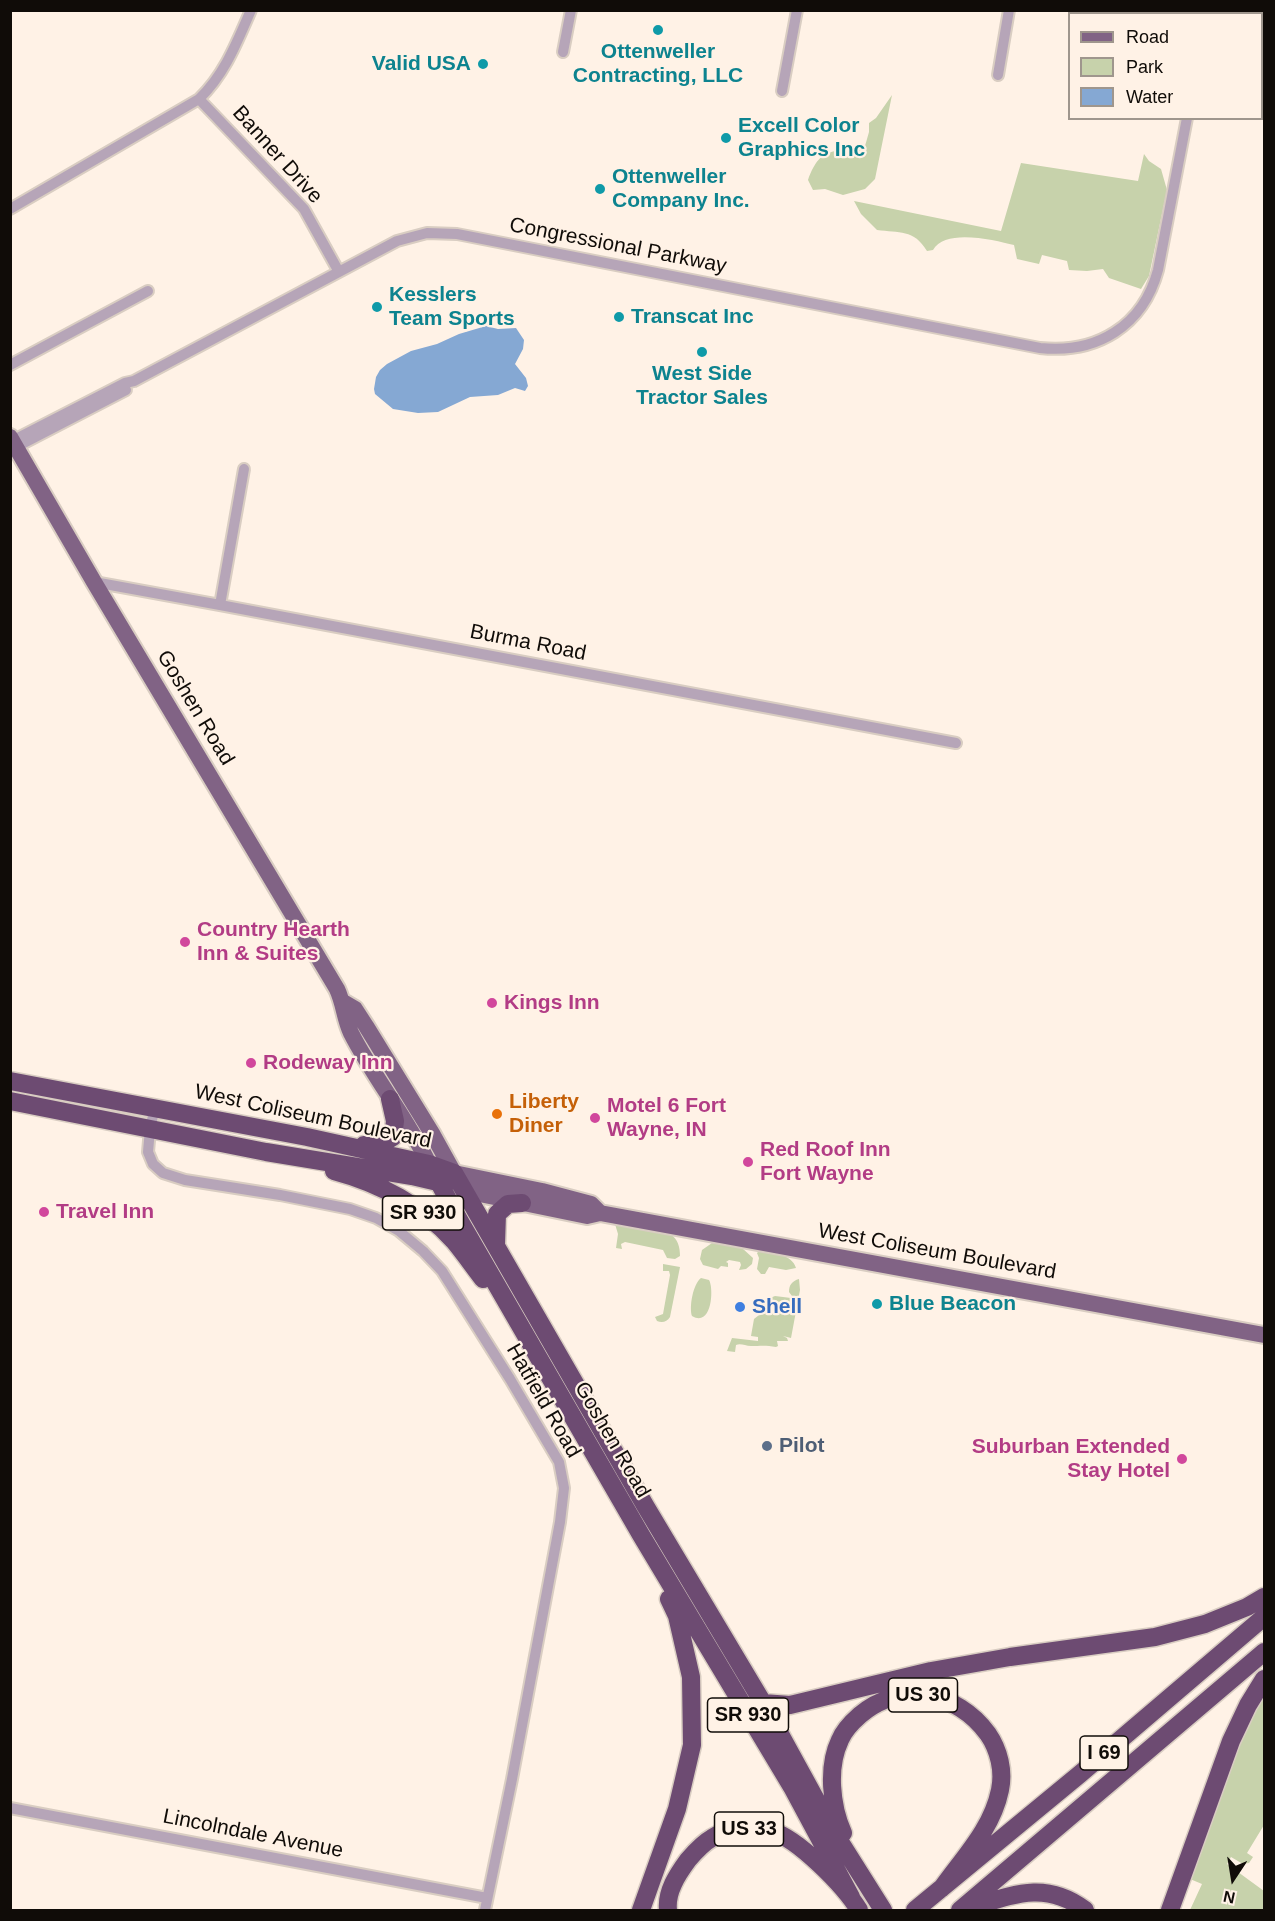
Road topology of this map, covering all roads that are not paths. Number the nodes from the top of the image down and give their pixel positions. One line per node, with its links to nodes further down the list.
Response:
1 (251, 10): 8 (street)
2 (571, 10): 5 (street)
3 (796, 10): 7 (street)
4 (1009, 10): 6 (street)
5 (563, 52)
6 (998, 75)
7 (782, 92)
8 (199, 99): 10 (street); 11 (street, Banner Drive)
9 (1187, 120): 11 (street, Congressional Parkway)
10 (10, 209)
11 (339, 272): 14 (street, Congressional Parkway)
12 (148, 291): 13 (street)
13 (10, 365)
14 (13, 442): 16 (main road, Goshen Road)
15 (244, 470): 17 (street)
16 (94, 582): 17 (street, Burma Road); 19 (main road, Goshen Road)
17 (220, 604): 18 (street, Burma Road)
18 (956, 743)
19 (343, 1002): 21 (main road, Goshen Road); 28 (main road, Goshen Road)
20 (10, 1081): 23 (highway, West Coliseum Boulevard / SR 930)
21 (390, 1099): 25 (highway); 27 (main road, Goshen Road)
22 (10, 1101): 24 (highway, West Coliseum Boulevard / SR 930)
23 (155, 1107): 24 (street, Hatfield Road); 25 (highway, West Coliseum Boulevard / SR 930)
24 (150, 1130): 26 (highway, West Coliseum Boulevard / SR 930); 45 (street, Hatfield Road)
25 (344, 1145): 27 (highway, West Coliseum Boulevard / SR 930)
26 (266, 1152): 29 (highway, West Coliseum Boulevard); 35 (highway, SR 930)
27 (429, 1164): 28 (highway, West Coliseum Boulevard / SR 930); 29 (highway, Goshen Road)
28 (454, 1173): 30 (highway, SR 930); 32 (main road, West Coliseum Boulevard)
29 (438, 1181): 30 (highway, West Coliseum Boulevard); 35 (highway, Goshen Road)
30 (465, 1191): 31 (main road, West Coliseum Boulevard); 33 (highway, SR 930)
31 (522, 1203): 32 (main road, West Coliseum Boulevard); 33 (highway)
32 (600, 1213): 34 (main road, West Coliseum Boulevard)
33 (496, 1247): 41 (highway, SR 930)
34 (1264, 1335)
35 (531, 1343): 36 (highway, Goshen Road / SR 930)
36 (641, 1535): 46 (highway, Goshen Road / SR 930); 48 (highway)
37 (1264, 1597): 41 (highway)
38 (1264, 1617): 44 (highway, I 69)
39 (1264, 1652): 52 (highway, I 69)
40 (1264, 1679): 54 (highway)
41 (764, 1703): 43 (highway, SR 930)
42 (10, 1808): 45 (street, Lincolndale Avenue)
43 (869, 1887): 44 (highway, US 30); 50 (highway, US 30)
44 (942, 1888): 51 (highway, I 69)
45 (488, 1898): 47 (street, Hatfield Road)
46 (855, 1904): 49 (highway, US 33)
47 (485, 1911)
48 (641, 1911)
49 (668, 1911)
50 (883, 1911)
51 (915, 1911)
52 (961, 1911): 53 (highway)
53 (1085, 1911)
54 (1170, 1911)

